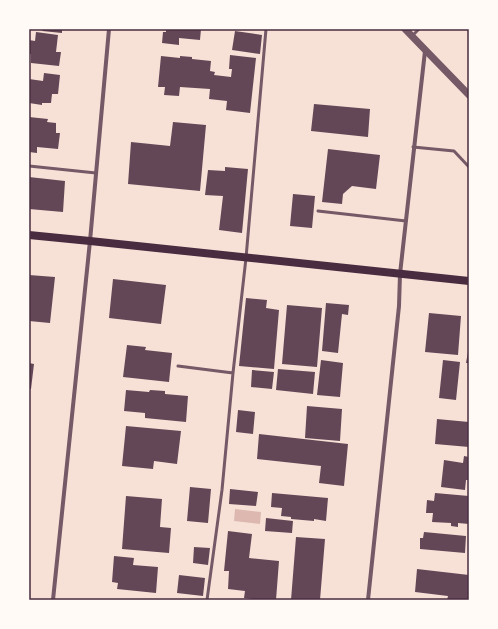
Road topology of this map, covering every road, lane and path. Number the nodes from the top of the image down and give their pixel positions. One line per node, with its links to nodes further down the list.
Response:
1 (109, 29): 11 (street)
2 (266, 29): 16 (lane)
3 (405, 29): 5 (street)
4 (419, 29): 5 (lane)
5 (412, 36): 6 (street)
6 (425, 51): 7 (street); 8 (street)
7 (469, 95)
8 (414, 147): 10 (lane); 13 (street)
9 (29, 166): 11 (lane)
10 (469, 167)
11 (96, 173): 15 (street)
12 (318, 211): 13 (lane)
13 (406, 221): 17 (street)
14 (29, 235): 15 (main road)
15 (90, 241): 16 (main road); 21 (street)
16 (246, 258): 17 (main road); 20 (lane)
17 (400, 274): 18 (main road); 23 (street)
18 (469, 281)
19 (178, 366): 20 (lane)
20 (233, 373): 22 (lane)
21 (53, 600)
22 (207, 600)
23 (368, 600)

